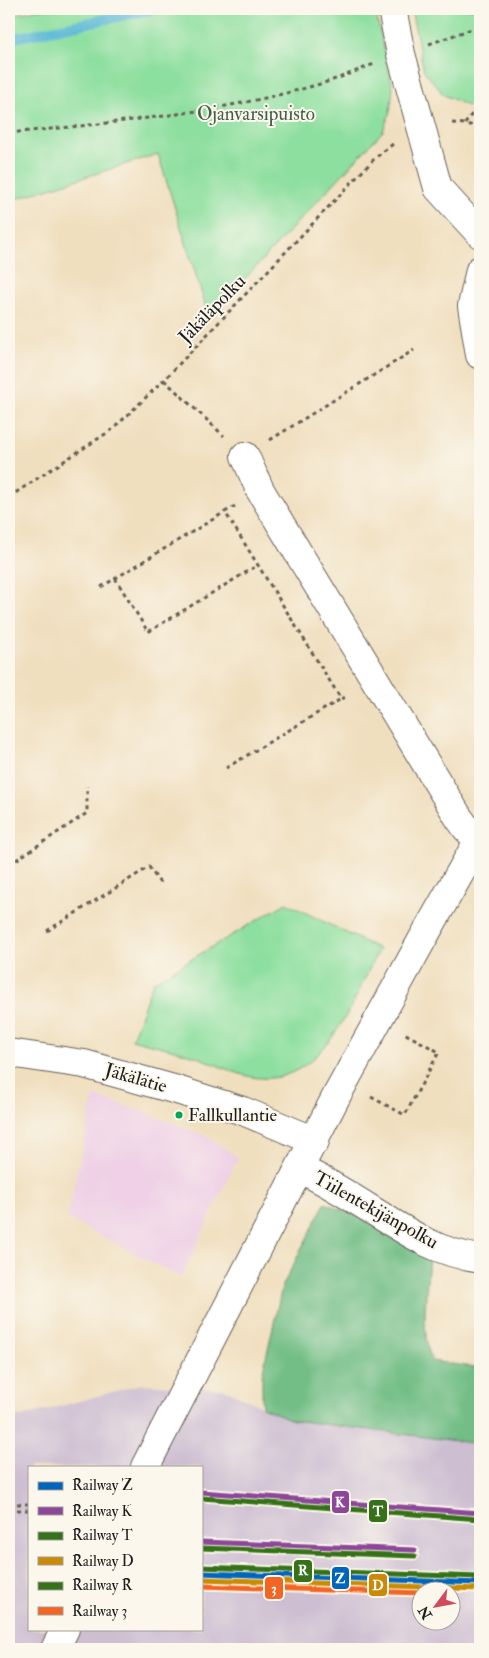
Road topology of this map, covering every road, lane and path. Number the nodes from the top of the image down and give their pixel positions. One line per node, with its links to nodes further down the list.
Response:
1 (392, 9): 3 (street)
2 (480, 26): 3 (path)
3 (401, 54): 5 (street); 7 (path)
4 (480, 102): 6 (path)
5 (421, 122): 8 (street); 12 (path, Jäkäläpolku)
6 (480, 127)
7 (9, 133)
8 (480, 234)
9 (480, 270): 11 (street)
10 (414, 350): 13 (path)
11 (480, 355)
12 (164, 380): 13 (path); 15 (path, Jäkäläpolku)
13 (245, 456): 14 (street)
14 (260, 490): 16 (path); 22 (street)
15 (9, 497)
16 (225, 512): 17 (path); 18 (path)
17 (258, 565): 18 (path); 23 (path)
18 (115, 578): 19 (path)
19 (101, 587)
20 (9, 642): 21 (path)
21 (9, 660)
22 (374, 679): 23 (path); 26 (street)
23 (341, 699): 24 (path)
24 (226, 768)
25 (87, 786): 27 (path)
26 (480, 839): 30 (street)
27 (16, 860)
28 (162, 886): 29 (path)
29 (47, 931)
30 (379, 1020): 32 (street); 32 (path)
31 (9, 1053): 33 (street, Jäkälätie)
32 (344, 1082): 33 (street)
33 (315, 1141): 34 (street)
34 (300, 1169): 35 (street, Tiilentekijänpolku); 36 (street)
35 (480, 1259)
36 (146, 1466)
37 (9, 1504): 38 (path)
38 (28, 1504)
39 (9, 1510): 40 (path)
40 (28, 1510)
41 (64, 1630): 42 (street)
42 (55, 1649)

